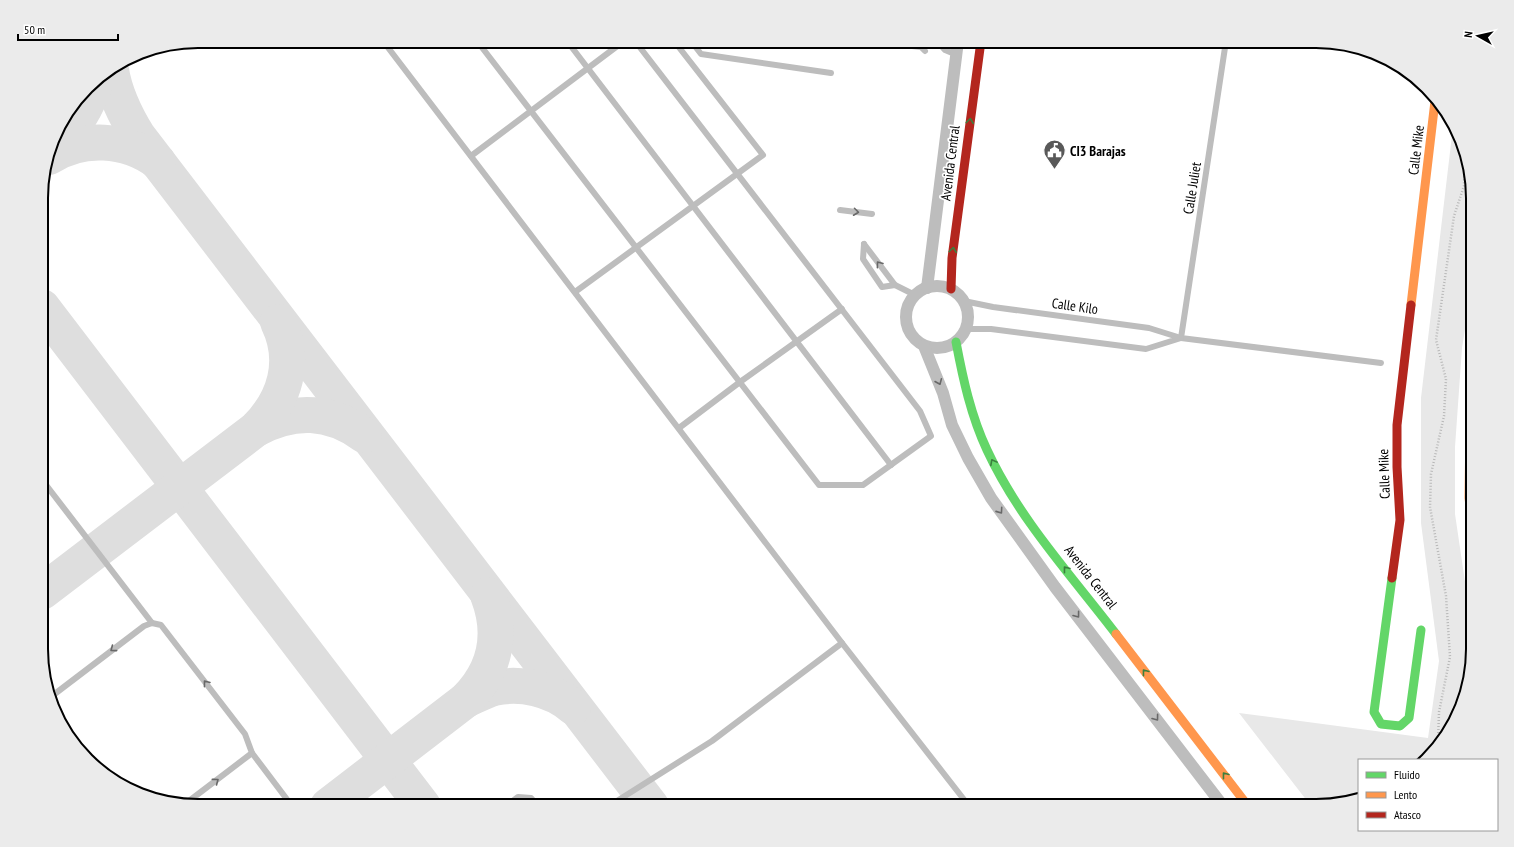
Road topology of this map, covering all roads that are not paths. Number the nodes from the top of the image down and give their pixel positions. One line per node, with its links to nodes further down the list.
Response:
1 (388, 48): 17 (lane)
2 (482, 48): 16 (lane)
3 (573, 48): 13 (lane)
4 (615, 48): 13 (lane)
5 (640, 48): 18 (lane)
6 (679, 48): 18 (lane)
7 (696, 48): 14 (lane)
8 (921, 48): 12 (lane)
9 (955, 48): 24 (street, Avenida Central)
10 (980, 48): 25 (street, Avenida Central, one-way to 10)
11 (1225, 48): 31 (lane, Calle Juliet)
12 (925, 51)
13 (588, 68): 16 (lane); 19 (lane)
14 (831, 72)
15 (1435, 107): 41 (street, Calle Mike)
16 (531, 111): 17 (lane); 22 (lane)
17 (471, 156): 26 (lane)
18 (737, 174): 19 (lane); 29 (lane)
19 (694, 206): 22 (lane); 32 (lane)
20 (840, 210): 21 (lane, one-way to 21)
21 (872, 214)
22 (636, 248): 26 (lane); 36 (lane)
23 (895, 285): 23 (lane, one-way to 23); 27 (lane)
24 (927, 288): 25 (street); 27 (street)
25 (951, 289): 28 (street)
26 (575, 292): 37 (lane)
27 (915, 295): 34 (street)
28 (964, 301): 30 (street); 31 (lane, Calle Kilo)
29 (842, 309): 32 (lane); 38 (lane)
30 (966, 329): 31 (lane, Calle Kilo); 33 (street)
31 (1182, 338): 35 (lane, Calle Kilo)
32 (797, 341): 36 (lane); 38 (lane)
33 (956, 342): 34 (street); 52 (street, Avenida Central, one-way to 33)
34 (924, 346): 51 (street, one-way to 51)
35 (1381, 363)
36 (740, 382): 37 (lane); 38 (lane)
37 (678, 428): 42 (lane)
38 (891, 465)
39 (48, 488): 40 (lane)
40 (152, 623): 43 (lane, one-way to 43); 44 (lane, one-way to 40)
41 (1421, 630)
42 (842, 642): 49 (lane); 50 (lane)
43 (55, 694)
44 (252, 753): 45 (lane, one-way to 44); 46 (lane)
45 (192, 799)
46 (287, 799)
47 (515, 799): 48 (lane)
48 (532, 799)
49 (620, 799)
50 (964, 799)
51 (1219, 799)
52 (1243, 799)

